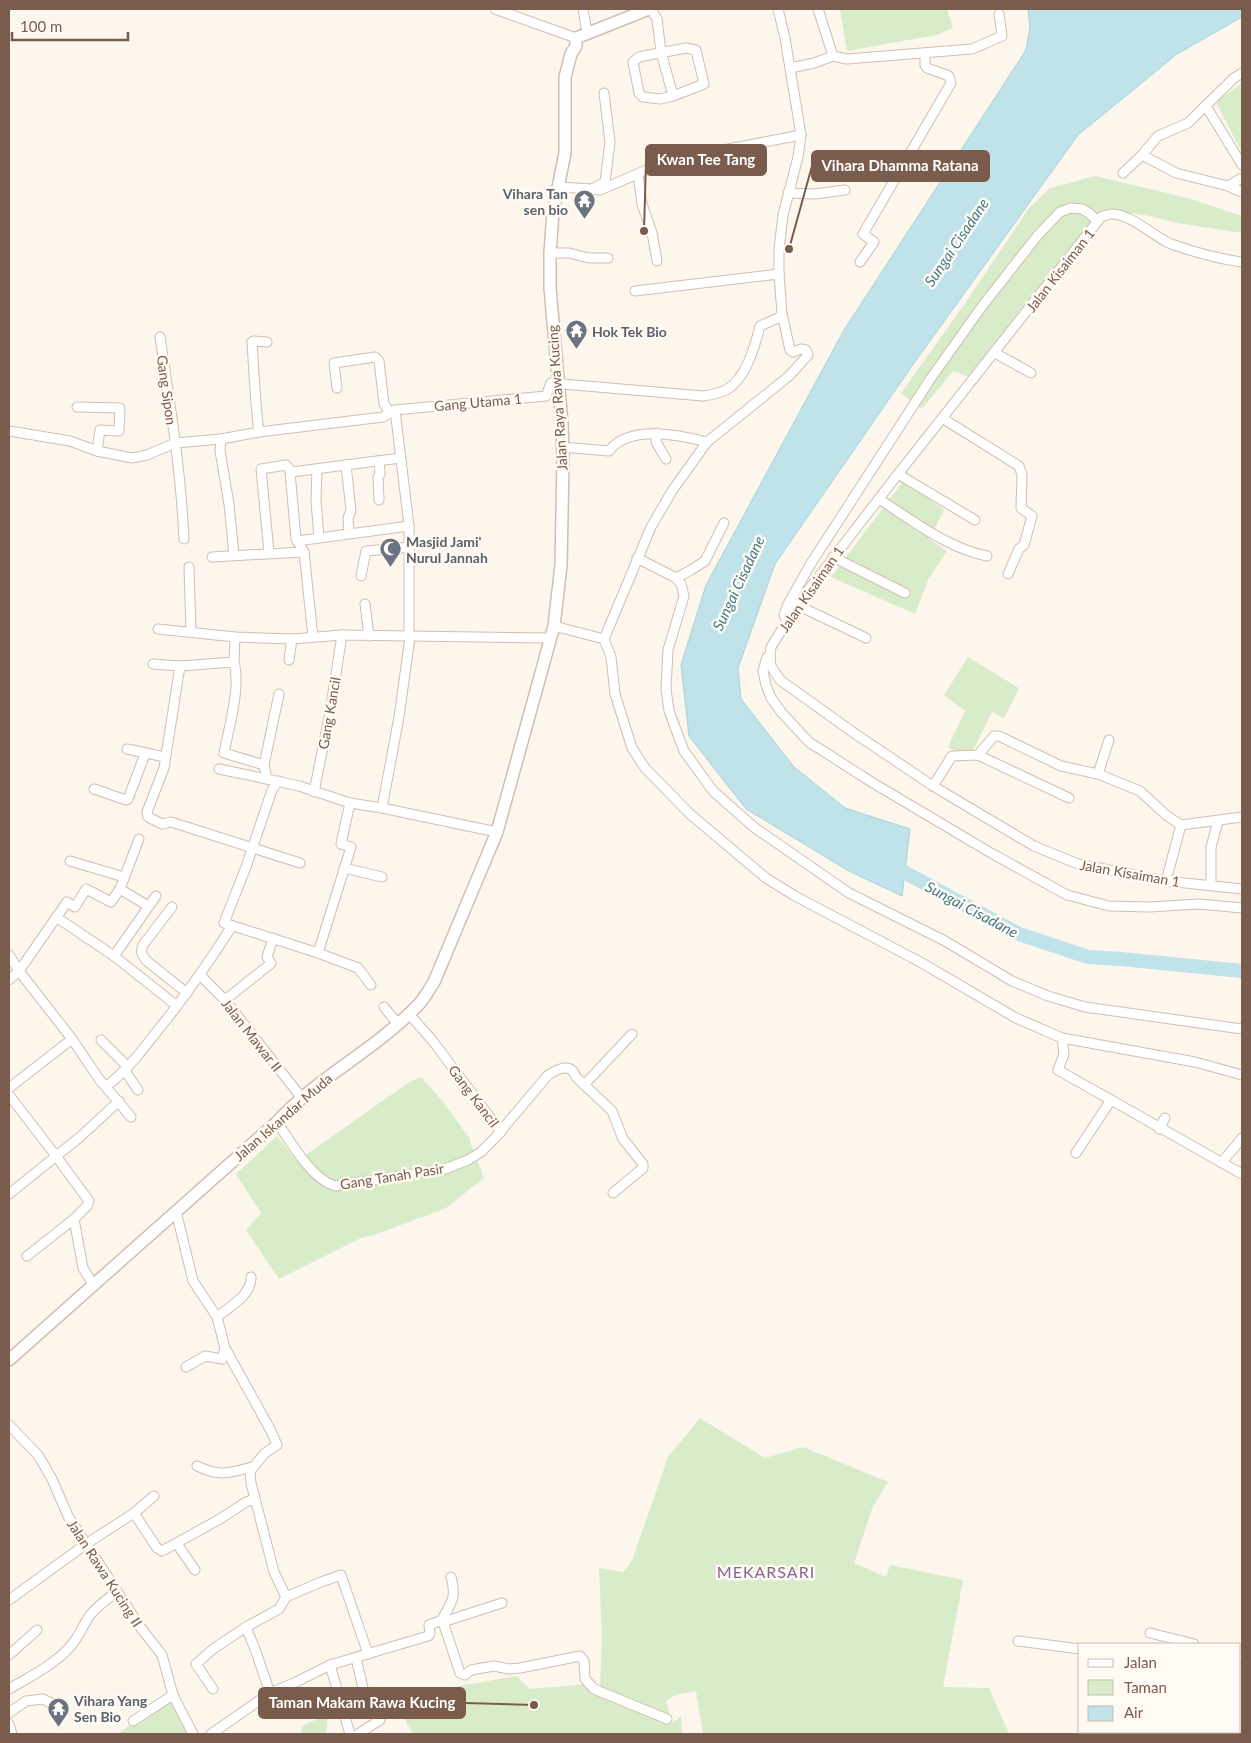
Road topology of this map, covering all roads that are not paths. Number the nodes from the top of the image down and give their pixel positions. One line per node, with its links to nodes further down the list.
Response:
1 (495, 9): 8 (street)
2 (584, 9): 7 (street)
3 (651, 9): 7 (street); 9 (street)
4 (778, 9): 12 (street)
5 (818, 9): 11 (street)
6 (999, 14): 10 (street)
7 (587, 33): 8 (street)
8 (576, 38): 24 (street, Jalan Raya Rawa Kucing)
9 (661, 52): 15 (street); 15 (street); 15 (street)
10 (925, 54): 11 (street); 33 (street)
11 (833, 56): 12 (street)
12 (790, 68): 17 (street)
13 (1242, 73): 16 (street)
14 (604, 93): 25 (street)
15 (673, 96)
16 (1206, 106): 18 (street); 19 (street)
17 (801, 134): 21 (street); 28 (street)
18 (1142, 155): 20 (street); 23 (street)
19 (1242, 165)
20 (1124, 173)
21 (638, 175): 25 (street); 32 (street)
22 (1242, 178): 23 (street)
23 (1228, 186): 27 (street)
24 (558, 187): 25 (street); 30 (street, Jalan Raya Rawa Kucing)
25 (592, 188)
26 (845, 190): 28 (street)
27 (1242, 192)
28 (788, 193): 35 (street)
29 (1097, 222): 34 (street, Jalan Kisaiman 1); 40 (street, Jalan Kisaiman 1); 86 (street)
30 (550, 253): 31 (street); 42 (street, Jalan Raya Rawa Kucing)
31 (608, 258)
32 (657, 261)
33 (860, 262)
34 (1242, 262)
35 (779, 274): 36 (street); 37 (street)
36 (635, 291)
37 (782, 314): 42 (street); 51 (street)
38 (160, 337): 52 (street, Gang Sipon)
39 (267, 342): 48 (street)
40 (994, 353): 41 (street); 46 (street, Jalan Kisaiman 1)
41 (1031, 374)
42 (559, 384): 45 (street, Gang Utama 1); 53 (street, Jalan Raya Rawa Kucing)
43 (337, 388): 45 (street)
44 (77, 407): 54 (street)
45 (392, 412): 48 (street); 55 (street)
46 (942, 418): 61 (street, Jalan Kisaiman 1); 80 (street)
47 (9, 431): 54 (street)
48 (259, 432): 50 (street)
49 (657, 433): 51 (street); 53 (street); 56 (street)
50 (220, 439): 52 (street); 74 (street)
51 (707, 442): 78 (street)
52 (175, 443): 54 (street); 69 (street, Gang Sipon)
53 (562, 446): 87 (street, Jalan Raya Rawa Kucing)
54 (98, 451)
55 (400, 458): 57 (street); 66 (street)
56 (666, 459)
57 (379, 461): 58 (street); 63 (street)
58 (346, 465): 59 (street); 67 (street)
59 (317, 469): 60 (street); 68 (street)
60 (290, 472): 70 (street); 72 (street)
61 (898, 474): 62 (street, Jalan Kisaiman 1); 64 (street)
62 (879, 499): 75 (street); 77 (street, Jalan Kisaiman 1)
63 (379, 500)
64 (974, 520)
65 (724, 523): 82 (street)
66 (409, 526): 67 (street); 71 (street)
67 (349, 533): 68 (street)
68 (319, 537): 70 (street)
69 (184, 539)
70 (297, 541): 73 (street)
71 (410, 547): 81 (street); 92 (street)
72 (269, 552): 73 (street); 74 (street)
73 (304, 552): 93 (street)
74 (234, 555): 76 (street)
75 (987, 556)
76 (212, 557)
77 (833, 557): 83 (street); 85 (street, Jalan Kisaiman 1)
78 (637, 558): 82 (street); 98 (street)
79 (190, 567): 89 (street)
80 (1008, 574)
81 (361, 576)
82 (676, 578): 156 (street)
83 (905, 593)
84 (365, 604): 91 (street)
85 (797, 605): 86 (street, Jalan Kisaiman 1); 96 (street)
86 (787, 621): 99 (street, Jalan Kisaiman 1)
87 (554, 626): 95 (street, Jalan Raya Rawa Kucing); 98 (street)
88 (158, 629): 89 (street)
89 (191, 632): 94 (street)
90 (342, 635): 91 (street); 93 (street); 117 (street, Gang Kancil)
91 (369, 636): 92 (street)
92 (410, 636): 95 (street); 120 (street)
93 (314, 637): 97 (street)
94 (235, 638): 97 (street); 101 (street)
95 (550, 638): 124 (street, Jalan Raya Rawa Kucing)
96 (866, 638)
97 (292, 639): 100 (street)
98 (604, 639): 158 (street)
99 (770, 656): 115 (street, Jalan Kisaiman 1); 139 (street)
100 (289, 660)
101 (234, 662): 103 (street); 110 (street)
102 (153, 664): 103 (street)
103 (180, 666): 109 (street)
104 (279, 694): 110 (street)
105 (1108, 740): 112 (street)
106 (126, 749): 107 (street)
107 (145, 754): 109 (street); 116 (street)
108 (978, 755): 112 (street); 115 (street); 118 (street)
109 (165, 757): 126 (street)
110 (264, 765): 113 (street)
111 (219, 769): 113 (street)
112 (1098, 774): 123 (street)
113 (267, 779): 114 (street)
114 (278, 781): 117 (street); 126 (street)
115 (933, 786): 132 (street, Jalan Kisaiman 1)
116 (94, 789)
117 (314, 792): 119 (street)
118 (1069, 798)
119 (350, 803): 120 (street); 129 (street)
120 (382, 808): 124 (street)
121 (1242, 817): 122 (street)
122 (1218, 821): 123 (street); 133 (street)
123 (1181, 825): 132 (street)
124 (497, 832): 154 (street, Jalan Iskandar Muda)
125 (139, 839): 130 (street)
126 (253, 847): 128 (street); 141 (street)
127 (70, 861): 130 (street)
128 (300, 863)
129 (344, 868): 131 (street); 143 (street)
130 (124, 877): 134 (street)
131 (382, 877)
132 (1166, 881): 133 (street, Jalan Kisaiman 1)
133 (1211, 885): 135 (street, Jalan Kisaiman 1)
134 (120, 889): 137 (street); 140 (street)
135 (1242, 889)
136 (156, 896): 137 (street)
137 (148, 906): 145 (street)
138 (172, 907): 150 (street)
139 (1242, 908)
140 (56, 917): 145 (street); 146 (street)
141 (232, 926): 142 (street); 147 (street)
142 (274, 938): 143 (street); 151 (street)
143 (318, 953): 149 (street)
144 (9, 955): 146 (street)
145 (114, 956): 152 (street)
146 (18, 971): 148 (street); 159 (street)
147 (200, 975): 150 (street); 151 (street, Jalan Mawar II)
148 (9, 980)
149 (371, 985)
150 (187, 993): 152 (street)
151 (224, 1000): 168 (street, Jalan Mawar II)
152 (177, 1006): 161 (street)
153 (384, 1007): 155 (street)
154 (409, 1014): 155 (street, Jalan Iskandar Muda); 175 (street, Gang Kancil)
155 (398, 1024): 168 (street, Jalan Iskandar Muda)
156 (1242, 1029)
157 (632, 1034): 163 (street)
158 (1062, 1038): 162 (street); 169 (street)
159 (72, 1039): 164 (street); 165 (street)
160 (101, 1040): 161 (street)
161 (127, 1069): 164 (street); 166 (street)
162 (1242, 1075)
163 (584, 1085): 175 (street, Gang Tanah Pasir); 181 (street, Gang Tanah Pasir)
164 (106, 1087): 170 (street)
165 (9, 1088)
166 (138, 1090)
167 (9, 1095): 178 (street)
168 (301, 1097): 173 (street, Jalan Iskandar Muda)
169 (1111, 1100): 174 (street); 177 (street)
170 (119, 1101): 171 (street); 178 (street)
171 (131, 1117)
172 (1165, 1118): 174 (street)
173 (277, 1122): 175 (street, Gang Tanah Pasir); 183 (street, Jalan Iskandar Muda)
174 (1159, 1128): 179 (street)
175 (501, 1132)
176 (1242, 1138): 179 (street)
177 (1076, 1153)
178 (56, 1156): 182 (street); 184 (street)
179 (1222, 1163): 180 (street)
180 (1242, 1174)
181 (613, 1193)
182 (9, 1194)
183 (176, 1211): 187 (street, Jalan Iskandar Muda); 188 (street)
184 (74, 1219): 185 (street); 187 (street)
185 (28, 1256)
186 (251, 1277): 188 (street)
187 (93, 1284): 190 (street, Jalan Iskandar Muda)
188 (217, 1317): 189 (street)
189 (225, 1348): 191 (street); 194 (street)
190 (9, 1360)
191 (186, 1366)
192 (9, 1425): 198 (street, Jalan Rawa Kucing II)
193 (197, 1466): 194 (street)
194 (252, 1467): 196 (street)
195 (154, 1496): 197 (street)
196 (255, 1499): 199 (street); 203 (street)
197 (134, 1513): 198 (street); 199 (street)
198 (86, 1544): 202 (street, Jalan Rawa Kucing II); 204 (street)
199 (177, 1544): 200 (street)
200 (195, 1570)
201 (451, 1577): 206 (street)
202 (116, 1591): 218 (street); 222 (street, Jalan Rawa Kucing II)
203 (286, 1597): 207 (street); 213 (street)
204 (9, 1600)
205 (502, 1603): 206 (street)
206 (442, 1622): 213 (street); 225 (street)
207 (246, 1627): 219 (street); 220 (street)
208 (37, 1630): 214 (street)
209 (1150, 1633): 211 (street)
210 (1018, 1640): 212 (street)
211 (1190, 1643)
212 (1078, 1649)
213 (368, 1654): 215 (street)
214 (9, 1655)
215 (356, 1658): 216 (street); 217 (street)
216 (330, 1665): 220 (street); 231 (street)
217 (363, 1688)
218 (9, 1689)
219 (213, 1689)
220 (270, 1693): 230 (street)
221 (377, 1693): 232 (street)
222 (173, 1695): 226 (street); 228 (street, Jalan Rawa Kucing II)
223 (57, 1706): 224 (street)
224 (9, 1713)
225 (667, 1719)
226 (133, 1721)
227 (9, 1724): 229 (street)
228 (191, 1731)
229 (12, 1734)
230 (211, 1734)
231 (350, 1734)
232 (358, 1734)

